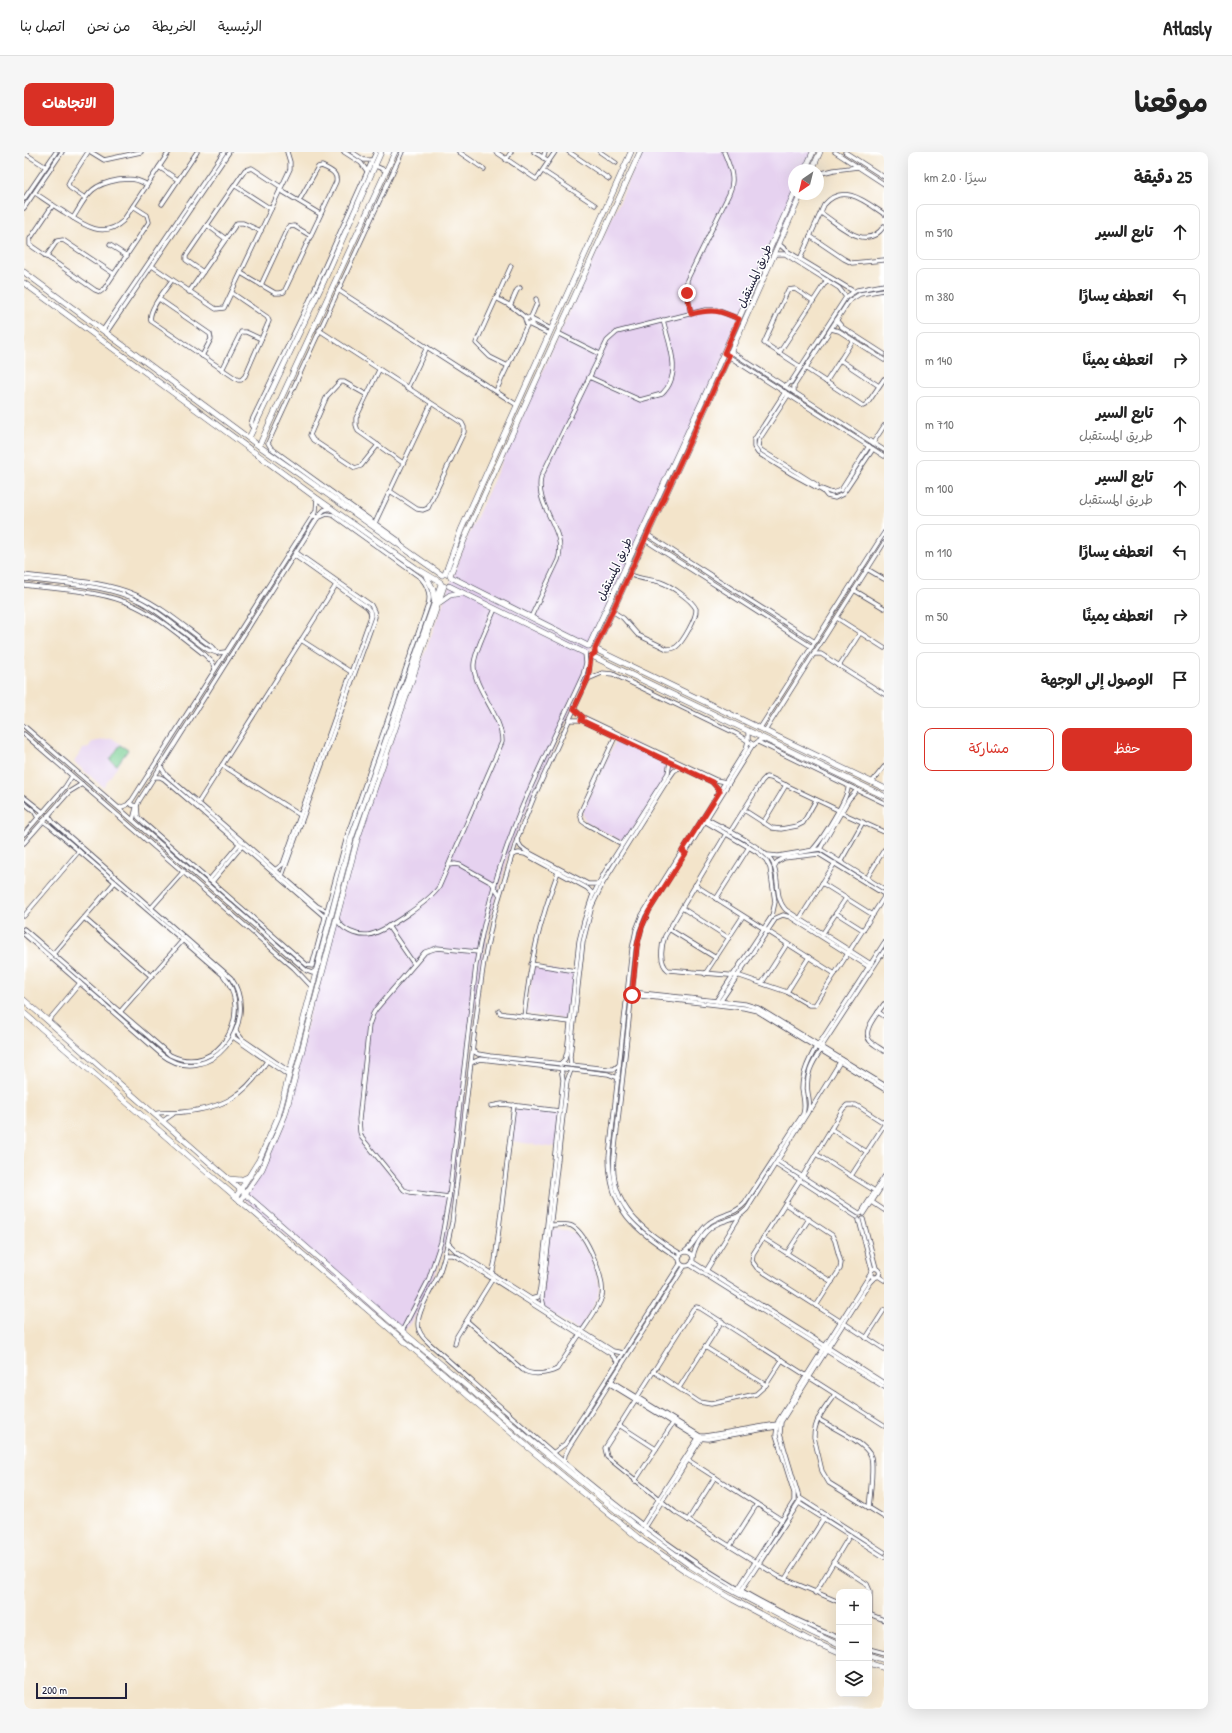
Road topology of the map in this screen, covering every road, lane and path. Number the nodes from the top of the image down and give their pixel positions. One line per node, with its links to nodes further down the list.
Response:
1 (56, 152): 40 (street)
2 (62, 152): 53 (street)
3 (90, 152): 4 (street); 61 (street)
4 (141, 152)
5 (169, 152): 42 (street)
6 (197, 152): 52 (street)
7 (224, 152): 127 (street)
8 (229, 152): 92 (street)
9 (287, 152): 57 (street)
10 (344, 152): 46 (street)
11 (352, 152): 36 (street)
12 (376, 152): 36 (street)
13 (381, 152): 36 (street)
14 (395, 152): 44 (street)
15 (402, 152): 48 (street)
16 (459, 152): 43 (street)
17 (496, 152): 34 (street)
18 (511, 152): 34 (street)
19 (534, 152): 32 (street)
20 (545, 152): 32 (street)
21 (555, 152): 35 (street)
22 (569, 152): 51 (street)
23 (600, 152): 37 (street)
24 (631, 152): 59 (street)
25 (640, 152): 60 (street)
26 (724, 152): 117 (street)
27 (813, 152): 38 (street)
28 (820, 152): 39 (street)
29 (835, 152): 41 (street)
30 (845, 152): 49 (street)
31 (26, 154): 33 (street); 40 (street)
32 (543, 158): 35 (street)
33 (24, 160)
34 (506, 160): 45 (street)
35 (549, 161): 45 (street)
36 (372, 163): 44 (street); 46 (street)
37 (616, 163)
38 (808, 164)
39 (815, 164)
40 (46, 167): 50 (street)
41 (859, 167): 47 (street); 54 (street)
42 (159, 168): 52 (street); 55 (street)
43 (484, 169)
44 (386, 170): 48 (street); 165 (street)
45 (543, 171): 70 (street)
46 (370, 172): 164 (street)
47 (824, 172)
48 (392, 173): 106 (street)
49 (884, 177)
50 (38, 178): 53 (street); 62 (street)
51 (609, 179)
52 (178, 180): 68 (street)
53 (43, 181): 58 (street)
54 (884, 184)
55 (147, 185): 61 (street); 71 (street)
56 (234, 185): 57 (street); 73 (street); 78 (street)
57 (280, 189): 66 (street); 73 (street)
58 (34, 193): 69 (street); 72 (street)
59 (613, 194): 60 (street); 63 (street)
60 (619, 197): 67 (street)
61 (86, 198): 77 (street)
62 (24, 199)
63 (610, 200): 67 (street); 126 (street)
64 (791, 200): 120 (street, طريق المستقبل)
65 (798, 200): 84 (street, طريق المستقبل)
66 (299, 201): 75 (street); 75 (street)
67 (617, 203): 128 (street)
68 (162, 204)
69 (53, 205): 77 (street); 89 (street)
70 (595, 205)
71 (133, 206): 77 (street); 88 (street)
72 (24, 208)
73 (271, 209): 80 (street)
74 (821, 213): 76 (street); 79 (street); 82 (street)
75 (320, 214): 81 (street)
76 (884, 214)
77 (73, 218)
78 (207, 225): 83 (street); 95 (street)
79 (884, 226)
80 (261, 231): 83 (street); 96 (street)
81 (310, 236): 101 (street); 101 (street)
82 (810, 236): 90 (street); 91 (street)
83 (226, 238): 95 (street)
84 (779, 244): 86 (street); 87 (street, طريق المستقبل)
85 (110, 245): 88 (street)
86 (786, 252): 87 (street); 90 (street); 99 (street)
87 (774, 254): 135 (street, طريق المستقبل)
88 (126, 256): 97 (street)
89 (46, 257): 97 (street); 97 (street)
90 (800, 259): 103 (street)
91 (884, 260)
92 (152, 266): 98 (street); 127 (street)
93 (511, 266): 112 (street)
94 (24, 272): 127 (street)
95 (203, 272): 109 (street)
96 (242, 273): 101 (street); 110 (street)
97 (114, 274)
98 (172, 280): 109 (street); 113 (street)
99 (827, 280): 103 (street); 115 (street)
100 (24, 283): 159 (street)
101 (261, 284)
102 (884, 285): 105 (street)
103 (840, 287): 108 (street); 111 (street)
104 (520, 288): 116 (street)
105 (875, 289): 107 (street); 108 (street); 122 (street)
106 (338, 290): 125 (street); 131 (street)
107 (884, 290)
108 (854, 291): 111 (street)
109 (190, 292): 110 (street)
110 (232, 293): 129 (street)
111 (846, 297): 141 (street)
112 (496, 298): 116 (street); 140 (street)
113 (159, 299): 137 (street); 137 (street)
114 (536, 299): 119 (street)
115 (813, 301): 133 (street); 133 (street)
116 (510, 306): 118 (street)
117 (691, 314): 120 (street); 121 (street)
118 (526, 318): 119 (street); 123 (street)
119 (532, 319): 123 (street); 126 (street)
120 (739, 319): 132 (street, طريق المستقبل)
121 (663, 320): 134 (street); 145 (street)
122 (836, 320): 124 (street); 136 (street)
123 (529, 325): 126 (street); 140 (street)
124 (831, 329): 130 (street); 142 (street)
125 (319, 330): 144 (street); 165 (street)
126 (550, 331): 161 (street)
127 (105, 332): 157 (street)
128 (558, 333): 134 (street); 180 (street)
129 (261, 339): 143 (street); 143 (street)
130 (853, 340): 138 (street); 139 (street)
131 (428, 347): 152 (street); 153 (street)
132 (725, 351): 135 (street); 214 (street, طريق المستقبل)
133 (779, 353): 141 (street)
134 (600, 354): 145 (street)
135 (730, 354): 150 (street); 155 (street); 182 (street, طريق المستقبل)
136 (884, 354)
137 (202, 356): 143 (street)
138 (840, 360): 149 (street); 151 (street)
139 (884, 360)
140 (508, 366): 153 (street)
141 (801, 366): 146 (street)
142 (805, 368): 148 (street); 149 (street)
143 (222, 370)
144 (379, 370): 152 (street); 156 (street)
145 (589, 377): 208 (street)
146 (793, 379): 148 (street); 150 (street)
147 (884, 379): 151 (street)
148 (797, 382): 154 (street)
149 (826, 382): 151 (street)
150 (784, 386): 154 (street)
151 (879, 386)
152 (407, 389): 158 (street)
153 (496, 391): 161 (street)
154 (794, 392): 166 (street)
155 (787, 393): 169 (street); 169 (street)
156 (367, 395): 167 (street); 167 (street)
157 (194, 398): 159 (street); 160 (street)
158 (431, 404): 172 (street); 173 (street)
159 (188, 405): 162 (street)
160 (204, 405): 162 (street); 164 (street)
161 (517, 405): 179 (street)
162 (199, 412): 174 (street)
163 (884, 426): 166 (street)
164 (249, 438): 168 (street)
165 (266, 438): 168 (street); 178 (street)
166 (873, 443): 170 (street)
167 (378, 445): 172 (street)
168 (259, 446): 184 (street)
169 (871, 447): 171 (street)
170 (884, 450)
171 (884, 456)
172 (403, 463): 173 (street)
173 (390, 491): 178 (street)
174 (317, 499): 175 (street); 176 (street)
175 (331, 508): 177 (street); 190 (street)
176 (313, 515): 177 (street); 211 (street)
177 (318, 518): 187 (street); 351 (street)
178 (375, 523): 184 (street)
179 (461, 530): 180 (street); 195 (street)
180 (467, 533): 195 (street)
181 (884, 533): 185 (street)
182 (646, 538): 188 (street); 193 (street, طريق المستقبل)
183 (884, 543): 186 (street)
184 (402, 548): 189 (street)
185 (873, 550): 186 (street); 218 (street)
186 (877, 553): 191 (street)
187 (296, 554): 199 (street); 212 (street); 253 (street)
188 (688, 564): 207 (street); 209 (street)
189 (426, 565): 190 (street); 195 (street)
190 (416, 568): 192 (street)
191 (867, 569): 197 (street); 201 (street)
192 (424, 574): 200 (street); 203 (street)
193 (629, 574): 206 (street, طريق المستقبل); 206 (street)
194 (24, 575): 226 (street)
195 (447, 575): 200 (street); 200 (street); 208 (street)
196 (24, 579): 224 (street)
197 (884, 579)
198 (24, 585): 228 (street)
199 (336, 585): 217 (street); 236 (street)
200 (443, 585): 202 (street); 203 (street)
201 (854, 590): 204 (street); 210 (street)
202 (463, 594): 203 (street); 205 (street)
203 (436, 604): 213 (street)
204 (884, 608)
205 (495, 609): 227 (street); 320 (street)
206 (612, 611): 215 (street, طريق المستقبل)
207 (770, 614): 209 (street); 218 (street)
208 (531, 617): 219 (street)
209 (768, 618): 220 (street)
210 (837, 618): 216 (street); 221 (street)
211 (244, 623): 212 (street); 225 (street)
212 (250, 627): 256 (street)
213 (428, 628): 331 (street); 334 (street)
214 (597, 628): 215 (street); 219 (street, طريق المستقبل)
215 (603, 631): 223 (street, طريق المستقبل)
216 (860, 633): 222 (street); 232 (street)
217 (301, 640): 236 (street); 255 (street)
218 (815, 642): 220 (street)
219 (588, 646): 223 (street); 227 (street)
220 (812, 646): 233 (street)
221 (818, 648): 229 (street); 230 (street)
222 (884, 648)
223 (595, 649): 231 (street); 243 (street)
224 (208, 650): 226 (street); 228 (street)
225 (226, 651): 226 (street); 234 (street)
226 (217, 653)
227 (585, 653): 231 (street); 335 (street)
228 (205, 654): 234 (street)
229 (814, 654): 230 (street); 235 (street)
230 (821, 654): 232 (street)
231 (592, 656): 237 (street); 244 (street)
232 (839, 666): 238 (street)
233 (799, 667): 235 (street); 243 (street)
234 (215, 669): 282 (street)
235 (803, 670): 243 (street)
236 (351, 672): 253 (street)
237 (588, 679): 239 (street); 248 (street)
238 (884, 694)
239 (574, 709): 240 (street); 241 (street)
240 (582, 719): 241 (street); 246 (street); 262 (street)
241 (569, 720): 304 (street)
242 (24, 726): 249 (street)
243 (762, 729): 265 (street)
244 (748, 731): 247 (street); 248 (street)
245 (24, 734): 252 (street)
246 (615, 736): 254 (street); 306 (street)
247 (766, 739): 250 (street); 273 (street)
248 (748, 740): 251 (street); 263 (street)
249 (42, 742): 252 (street); 276 (street)
250 (758, 742): 251 (street); 267 (street)
251 (754, 745): 294 (street)
252 (38, 746): 260 (street)
253 (326, 749): 290 (street); 318 (street)
254 (670, 762): 257 (street); 259 (street)
255 (222, 765): 283 (street); 290 (street)
256 (161, 767): 261 (street); 268 (street)
257 (680, 767): 259 (street); 262 (street)
258 (884, 767): 265 (street)
259 (669, 774): 306 (street); 379 (street)
260 (72, 776): 264 (street); 270 (street)
261 (155, 777): 268 (street); 285 (street)
262 (713, 781): 263 (street); 272 (street)
263 (726, 782): 272 (street)
264 (82, 784): 275 (street); 279 (street)
265 (874, 784): 269 (street); 273 (street)
266 (786, 785): 281 (street); 287 (street); 297 (street)
267 (848, 786): 271 (street); 274 (street)
268 (177, 787): 283 (street); 307 (street)
269 (884, 788)
270 (62, 790): 275 (street); 289 (street)
271 (858, 790): 277 (street); 284 (street)
272 (720, 791): 313 (street)
273 (873, 791): 278 (street)
274 (848, 793): 277 (street); 288 (street)
275 (67, 794): 291 (street)
276 (103, 794): 279 (street); 286 (street)
277 (852, 795): 288 (street)
278 (884, 796)
279 (99, 799): 324 (street)
280 (24, 800): 289 (street); 292 (street)
281 (816, 800): 288 (street); 297 (street)
282 (130, 802): 285 (street); 286 (street)
283 (198, 803): 323 (street)
284 (884, 803)
285 (136, 806): 293 (street); 302 (street)
286 (119, 808): 293 (street)
287 (744, 810): 297 (street); 300 (street)
288 (840, 811): 296 (street); 298 (street)
289 (43, 812): 292 (street)
290 (300, 815): 318 (street)
291 (48, 816): 295 (street); 328 (street)
292 (38, 818): 301 (street)
293 (133, 820): 303 (street)
294 (706, 820): 300 (street); 313 (street)
295 (43, 822): 305 (street); 312 (street)
296 (863, 822): 299 (street); 317 (street)
297 (763, 823)
298 (828, 830): 309 (street); 310 (street)
299 (884, 832)
300 (728, 833): 308 (street); 316 (street); 338 (street)
301 (24, 834)
302 (157, 835): 303 (street); 329 (street)
303 (154, 838): 321 (street)
304 (517, 839): 314 (street); 315 (street)
305 (24, 842)
306 (622, 844): 337 (street)
307 (241, 845): 329 (street); 356 (street)
308 (749, 847): 348 (street); 363 (street)
309 (812, 849): 310 (street); 316 (street)
310 (820, 849): 317 (street)
311 (884, 850): 327 (street)
312 (79, 851): 330 (street); 354 (street)
313 (684, 852): 372 (street)
314 (528, 854): 315 (street); 325 (street); 336 (street)
315 (511, 856): 332 (street)
316 (768, 856): 322 (street)
317 (841, 861): 327 (street)
318 (286, 862): 323 (street); 326 (street)
319 (835, 863): 322 (street); 333 (street); 344 (street)
320 (449, 865): 335 (street); 360 (street)
321 (188, 867): 324 (street); 345 (street)
322 (774, 867): 359 (street)
323 (275, 870): 326 (street)
324 (183, 872): 350 (street); 385 (street)
325 (558, 872): 336 (street); 383 (street)
326 (282, 876): 351 (street)
327 (867, 878): 339 (street)
328 (121, 880): 330 (street); 350 (street)
329 (210, 881): 345 (street)
330 (116, 883): 350 (street); 357 (street)
331 (339, 883): 334 (street); 340 (street)
332 (503, 883): 335 (street); 342 (street)
333 (822, 883): 346 (street); 359 (street)
334 (345, 884): 341 (street)
335 (494, 884): 342 (street); 373 (street)
336 (584, 884): 337 (street); 343 (street)
337 (598, 884): 343 (street)
338 (695, 885): 348 (street); 349 (street)
339 (884, 889)
340 (336, 892): 341 (street); 386 (street)
341 (342, 894): 358 (street)
342 (499, 894): 410 (street)
343 (593, 894): 379 (street)
344 (884, 894)
345 (224, 896): 356 (street); 381 (street)
346 (846, 898): 352 (street); 353 (street)
347 (884, 898): 353 (street)
348 (716, 899): 355 (street)
349 (682, 908): 362 (street); 368 (street)
350 (153, 910): 369 (street); 380 (street)
351 (327, 911): 356 (street)
352 (836, 913): 364 (street); 367 (street)
353 (873, 915): 364 (street)
354 (24, 916)
355 (743, 916): 363 (street); 368 (street)
356 (325, 917)
357 (84, 918): 376 (street); 390 (street)
358 (336, 918): 361 (street); 365 (street)
359 (800, 918): 367 (street)
360 (388, 926): 361 (street); 382 (street)
361 (343, 928): 365 (street)
362 (669, 929): 377 (street); 388 (street)
363 (766, 930): 370 (street); 374 (street); 391 (street); 392 (street)
364 (863, 930): 374 (street)
365 (333, 931): 461 (street)
366 (25, 932): 376 (street); 393 (street)
367 (823, 933): 374 (street)
368 (729, 938): 377 (street)
369 (183, 940): 380 (street); 390 (street)
370 (787, 944): 378 (street); 394 (street)
371 (884, 944): 384 (street)
372 (634, 950): 397 (street); 425 (street)
373 (478, 952): 382 (street); 409 (street)
374 (849, 952): 384 (street); 389 (street)
375 (884, 952): 414 (street)
376 (53, 954): 402 (street)
377 (716, 958): 388 (street)
378 (809, 958): 389 (street); 396 (street)
379 (579, 962): 387 (street); 417 (street)
380 (213, 963): 411 (street); 418 (street)
381 (298, 963): 385 (street); 386 (street)
382 (414, 964): 462 (street)
383 (531, 964): 387 (street); 406 (street)
384 (870, 966): 414 (street)
385 (294, 968): 395 (street)
386 (316, 970): 395 (street)
387 (576, 970): 408 (street)
388 (705, 974): 391 (street)
389 (835, 974): 396 (street)
390 (151, 976): 402 (street)
391 (733, 976): 392 (street); 399 (street)
392 (737, 976): 394 (street); 399 (street)
393 (80, 983): 407 (street); 422 (street)
394 (762, 983): 396 (street)
395 (312, 987): 429 (street)
396 (787, 992)
397 (632, 994): 399 (street); 414 (street); 445 (street)
398 (24, 1000): 407 (street)
399 (718, 1001): 414 (street)
400 (884, 1004): 403 (street)
401 (499, 1011): 406 (street)
402 (120, 1012): 418 (street)
403 (878, 1012): 405 (street); 416 (street)
404 (24, 1013): 450 (street)
405 (884, 1016)
406 (524, 1017): 408 (street)
407 (48, 1021): 440 (street)
408 (570, 1022): 417 (street)
409 (468, 1026): 410 (street); 452 (street)
410 (475, 1027): 415 (street)
411 (236, 1031): 412 (street); 413 (street)
412 (233, 1037): 413 (street); 422 (street)
413 (243, 1042): 420 (street); 429 (street)
414 (819, 1047): 421 (street); 433 (street); 438 (street); 444 (street)
415 (472, 1051): 419 (street); 423 (street)
416 (884, 1051)
417 (568, 1052): 424 (street); 426 (street)
418 (200, 1058): 422 (street)
419 (490, 1058): 423 (street); 424 (street); 427 (street)
420 (267, 1061): 429 (street); 439 (street)
421 (840, 1062): 434 (street); 438 (street)
422 (201, 1063)
423 (471, 1063): 455 (street)
424 (560, 1064): 426 (street)
425 (619, 1065): 428 (street); 431 (street)
426 (571, 1067): 427 (street); 428 (street); 430 (street); 432 (street)
427 (561, 1068): 432 (street)
428 (608, 1069): 430 (street)
429 (289, 1074): 451 (street)
430 (608, 1074): 431 (street)
431 (618, 1078): 445 (street)
432 (565, 1082): 437 (street); 470 (street)
433 (884, 1085)
434 (884, 1090)
435 (514, 1105): 436 (street); 437 (street); 488 (street)
436 (491, 1106)
437 (560, 1111): 492 (street)
438 (808, 1112): 444 (street)
439 (174, 1113): 440 (street); 441 (street)
440 (155, 1114): 441 (street)
441 (163, 1121): 448 (street)
442 (884, 1124): 443 (street); 446 (street)
443 (831, 1129): 446 (street); 447 (street)
444 (794, 1131): 449 (street); 458 (street)
445 (613, 1138): 473 (street); 479 (street)
446 (867, 1152): 453 (street)
447 (816, 1154): 453 (street); 457 (street)
448 (205, 1159): 450 (street); 454 (street)
449 (776, 1163): 457 (street); 458 (street)
450 (199, 1166): 463 (street)
451 (251, 1175): 454 (street); 461 (street)
452 (451, 1176): 455 (street); 462 (street)
453 (851, 1176): 460 (street)
454 (226, 1177): 461 (street)
455 (458, 1177): 472 (street)
456 (884, 1177): 460 (street)
457 (801, 1179): 465 (street); 468 (street)
458 (763, 1180): 467 (street); 473 (street)
459 (884, 1183): 464 (street)
460 (875, 1191): 468 (street)
461 (243, 1192): 463 (street); 475 (street)
462 (449, 1197): 497 (street)
463 (238, 1199): 480 (street)
464 (872, 1202): 466 (street); 468 (street)
465 (785, 1204): 469 (street); 471 (street)
466 (884, 1210)
467 (739, 1216): 477 (street); 485 (street)
468 (860, 1216): 486 (street)
469 (809, 1219): 474 (street); 491 (street)
470 (551, 1225): 492 (street); 503 (street)
471 (763, 1238): 474 (street); 494 (street)
472 (448, 1243): 476 (street); 478 (street)
473 (682, 1253): 477 (street); 479 (street)
474 (787, 1253): 491 (street)
475 (315, 1255): 480 (street); 482 (street)
476 (445, 1255): 478 (street); 498 (street)
477 (693, 1257): 481 (street)
478 (464, 1258): 488 (street)
479 (678, 1258): 483 (street)
480 (309, 1259): 484 (street)
481 (692, 1264): 483 (street); 485 (street); 507 (street)
482 (326, 1265): 484 (street); 502 (street)
483 (682, 1265): 510 (street); 515 (street)
484 (322, 1270): 524 (street)
485 (706, 1271): 507 (street)
486 (873, 1271): 487 (street); 487 (street); 501 (street)
487 (878, 1275): 489 (street); 490 (street); 501 (street)
488 (492, 1276): 493 (street); 499 (street); 503 (street)
489 (884, 1276)
490 (884, 1280)
491 (832, 1282): 494 (street)
492 (542, 1288): 493 (street); 495 (street)
493 (531, 1299): 495 (street)
494 (816, 1306): 501 (street)
495 (544, 1307): 503 (street)
496 (884, 1310): 504 (street)
497 (414, 1311): 498 (street); 502 (street)
498 (420, 1314): 536 (street)
499 (467, 1321): 503 (street); 505 (street)
500 (722, 1322): 506 (street); 511 (street); 513 (street)
501 (842, 1322): 504 (street); 507 (street)
502 (402, 1331): 522 (street)
503 (581, 1333): 509 (street)
504 (866, 1338): 508 (street)
505 (455, 1344)
506 (705, 1347): 517 (street); 519 (street)
507 (826, 1348): 514 (street); 516 (street); 518 (street)
508 (884, 1349)
509 (608, 1350): 510 (street); 512 (street)
510 (623, 1353): 512 (street)
511 (782, 1360): 514 (street); 517 (street)
512 (618, 1362): 536 (street)
513 (653, 1371): 519 (street); 521 (street)
514 (808, 1376): 520 (street); 523 (street)
515 (610, 1382): 521 (street); 539 (street)
516 (884, 1383)
517 (766, 1385): 519 (street)
518 (884, 1387)
519 (679, 1388)
520 (835, 1394): 527 (street); 530 (street)
521 (636, 1398): 525 (street); 529 (street)
522 (484, 1401): 524 (street); 526 (street)
523 (788, 1408): 532 (street); 543 (street)
524 (485, 1410): 531 (street)
525 (666, 1418): 528 (street); 533 (street)
526 (505, 1419): 531 (street); 537 (street)
527 (818, 1419): 547 (street); 547 (street)
528 (673, 1424): 534 (street); 535 (street)
529 (619, 1425): 535 (street); 542 (street)
530 (884, 1425)
531 (505, 1426): 563 (street)
532 (776, 1426): 533 (street); 551 (street)
533 (741, 1432): 534 (street)
534 (700, 1439): 538 (street); 540 (street)
535 (656, 1449): 542 (street)
536 (554, 1453): 537 (street); 539 (street)
537 (548, 1454): 539 (street)
538 (688, 1460): 540 (street); 541 (street)
539 (564, 1465): 552 (street); 562 (street)
540 (677, 1474): 544 (street)
541 (715, 1477): 546 (street); 550 (street)
542 (635, 1481): 544 (street)
543 (800, 1498): 545 (street); 557 (street)
544 (660, 1501): 550 (street); 552 (street)
545 (799, 1503): 549 (street); 554 (street)
546 (757, 1504): 551 (street); 556 (street)
547 (869, 1508): 548 (street)
548 (884, 1517)
549 (824, 1518): 555 (street); 564 (street)
550 (688, 1520): 556 (street)
551 (782, 1520): 553 (street)
552 (643, 1527): 567 (street)
553 (775, 1531): 554 (street); 561 (street)
554 (779, 1534): 561 (street)
555 (850, 1535): 557 (street); 560 (street)
556 (730, 1546): 561 (street)
557 (872, 1547): 558 (street); 559 (street)
558 (884, 1552)
559 (884, 1557)
560 (833, 1562): 566 (street); 569 (street)
561 (757, 1563): 564 (street); 567 (street)
562 (699, 1571): 563 (street); 565 (street)
563 (698, 1579): 568 (street)
564 (785, 1579): 569 (street)
565 (718, 1583): 568 (street); 574 (street)
566 (869, 1589)
567 (740, 1590): 573 (street)
568 (720, 1592): 576 (street)
569 (815, 1593): 570 (street)
570 (836, 1601)
571 (872, 1615): 572 (street)
572 (884, 1620)
573 (836, 1637)
574 (836, 1644)
575 (872, 1650): 577 (street)
576 (836, 1652)
577 (884, 1653)
578 (872, 1656): 579 (street)
579 (884, 1660)
580 (872, 1664): 581 (street)
581 (884, 1668)

